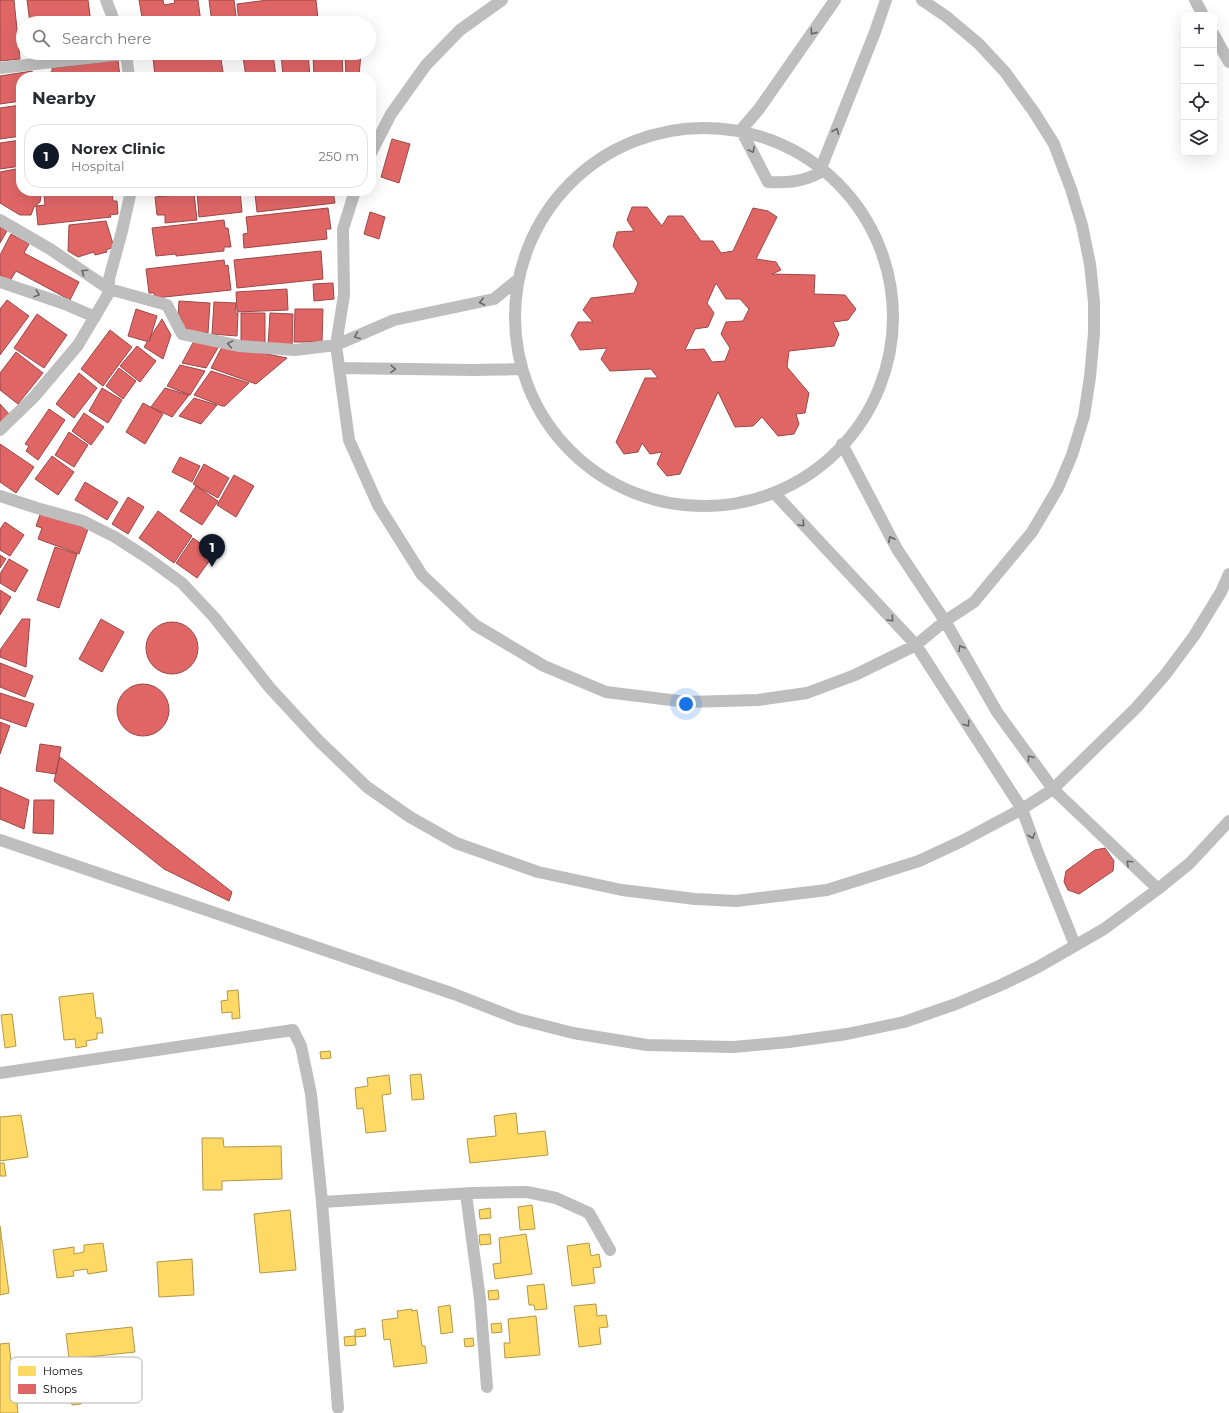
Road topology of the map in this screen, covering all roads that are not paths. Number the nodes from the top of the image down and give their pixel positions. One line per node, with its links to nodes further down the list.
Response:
1 (106, 0): 8 (street)
2 (502, 0): 16 (street)
3 (835, 0): 15 (street, one-way to 15)
4 (886, 0): 17 (street, one-way to 4)
5 (922, 0): 33 (street)
6 (1194, 0): 7 (street)
7 (1201, 12)
8 (112, 16)
9 (1217, 40): 12 (street)
10 (68, 60): 13 (street)
11 (128, 60): 14 (street)
12 (1229, 62)
13 (0, 68)
14 (129, 72)
15 (741, 130): 17 (street); 17 (street, one-way to 17); 22 (street)
16 (376, 143)
17 (822, 168): 29 (street)
18 (130, 196): 23 (street)
19 (354, 196): 25 (street)
20 (0, 220): 23 (street, one-way to 20)
21 (0, 282): 24 (street, one-way to 24)
22 (515, 282): 25 (street, one-way to 25); 27 (street)
23 (109, 289): 24 (street); 25 (street, one-way to 23)
24 (95, 317): 28 (street)
25 (336, 345): 26 (street)
26 (340, 368): 27 (street, one-way to 27); 34 (street)
27 (521, 369): 31 (street)
28 (0, 430)
29 (842, 444): 31 (street); 33 (street, one-way to 29)
30 (0, 496): 36 (street)
31 (776, 496): 34 (street, one-way to 34)
32 (1229, 574): 35 (street)
33 (945, 621): 34 (street); 35 (street, one-way to 33)
34 (916, 645): 36 (street, one-way to 36)
35 (1054, 789): 36 (street); 39 (street, one-way to 35)
36 (1022, 809): 40 (street, one-way to 40)
37 (1229, 821): 39 (street)
38 (0, 840): 40 (street)
39 (1158, 889): 40 (street)
40 (1075, 945)
41 (0, 1073): 43 (street)
42 (466, 1194): 43 (street); 44 (street); 45 (street)
43 (322, 1202): 46 (street)
44 (610, 1250)
45 (487, 1387)
46 (338, 1408)

